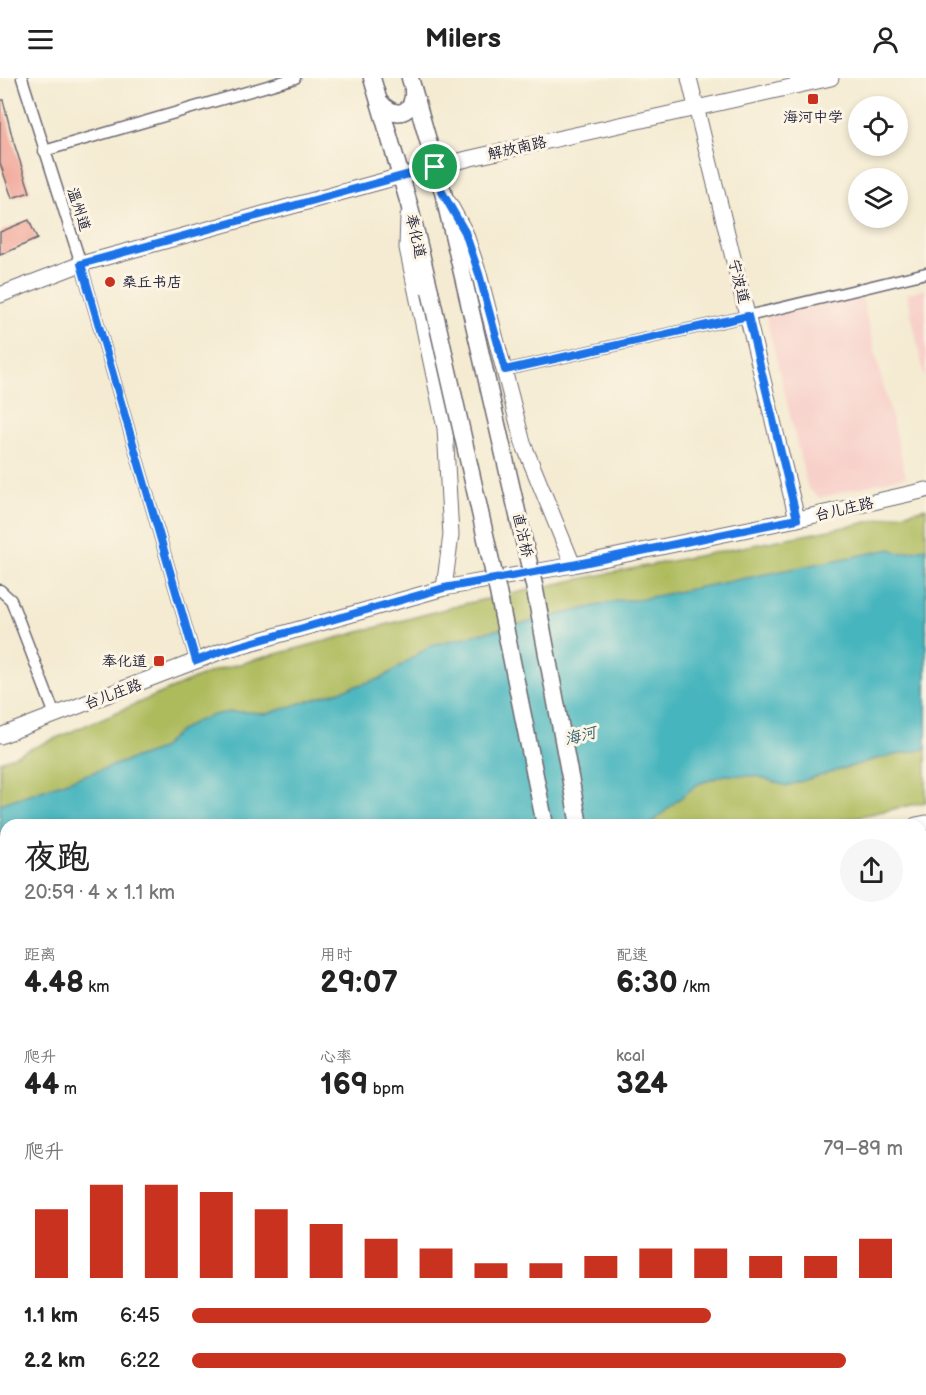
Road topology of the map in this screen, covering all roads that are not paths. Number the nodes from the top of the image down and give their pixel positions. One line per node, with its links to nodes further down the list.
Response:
1 (22, 78): 9 (street, 温州道)
2 (295, 78): 9 (street)
3 (372, 78): 7 (main road, 奉化道)
4 (689, 78): 8 (street, 宁波道)
5 (831, 78): 8 (street, 解放南路)
6 (411, 83): 7 (main road); 10 (main road)
7 (379, 101): 11 (main road, 奉化道)
8 (697, 108): 10 (street, 解放南路); 17 (street, 宁波道)
9 (44, 151): 14 (street, 温州道)
10 (435, 167): 11 (street, 解放南路); 12 (main road)
11 (401, 176): 13 (main road, 奉化道); 14 (street, 解放南路)
12 (442, 192): 18 (street); 28 (main road, 直沽桥, bridge)
13 (409, 204): 22 (street); 27 (main road, 奉化道, bridge)
14 (81, 264): 16 (street, 解放南路); 24 (street, 温州道)
15 (926, 273): 17 (street)
16 (0, 295)
17 (748, 316): 18 (street); 20 (street, 宁波道)
18 (505, 370): 21 (street)
19 (926, 489): 20 (street, 台儿庄路)
20 (797, 519): 21 (street, 台儿庄路)
21 (573, 565): 22 (street, 台儿庄路)
22 (444, 588): 24 (street, 台儿庄路)
23 (0, 590): 25 (street)
24 (196, 661): 25 (street, 台儿庄路)
25 (55, 715): 26 (street, 台儿庄路)
26 (0, 736)
27 (544, 819)
28 (578, 819)

